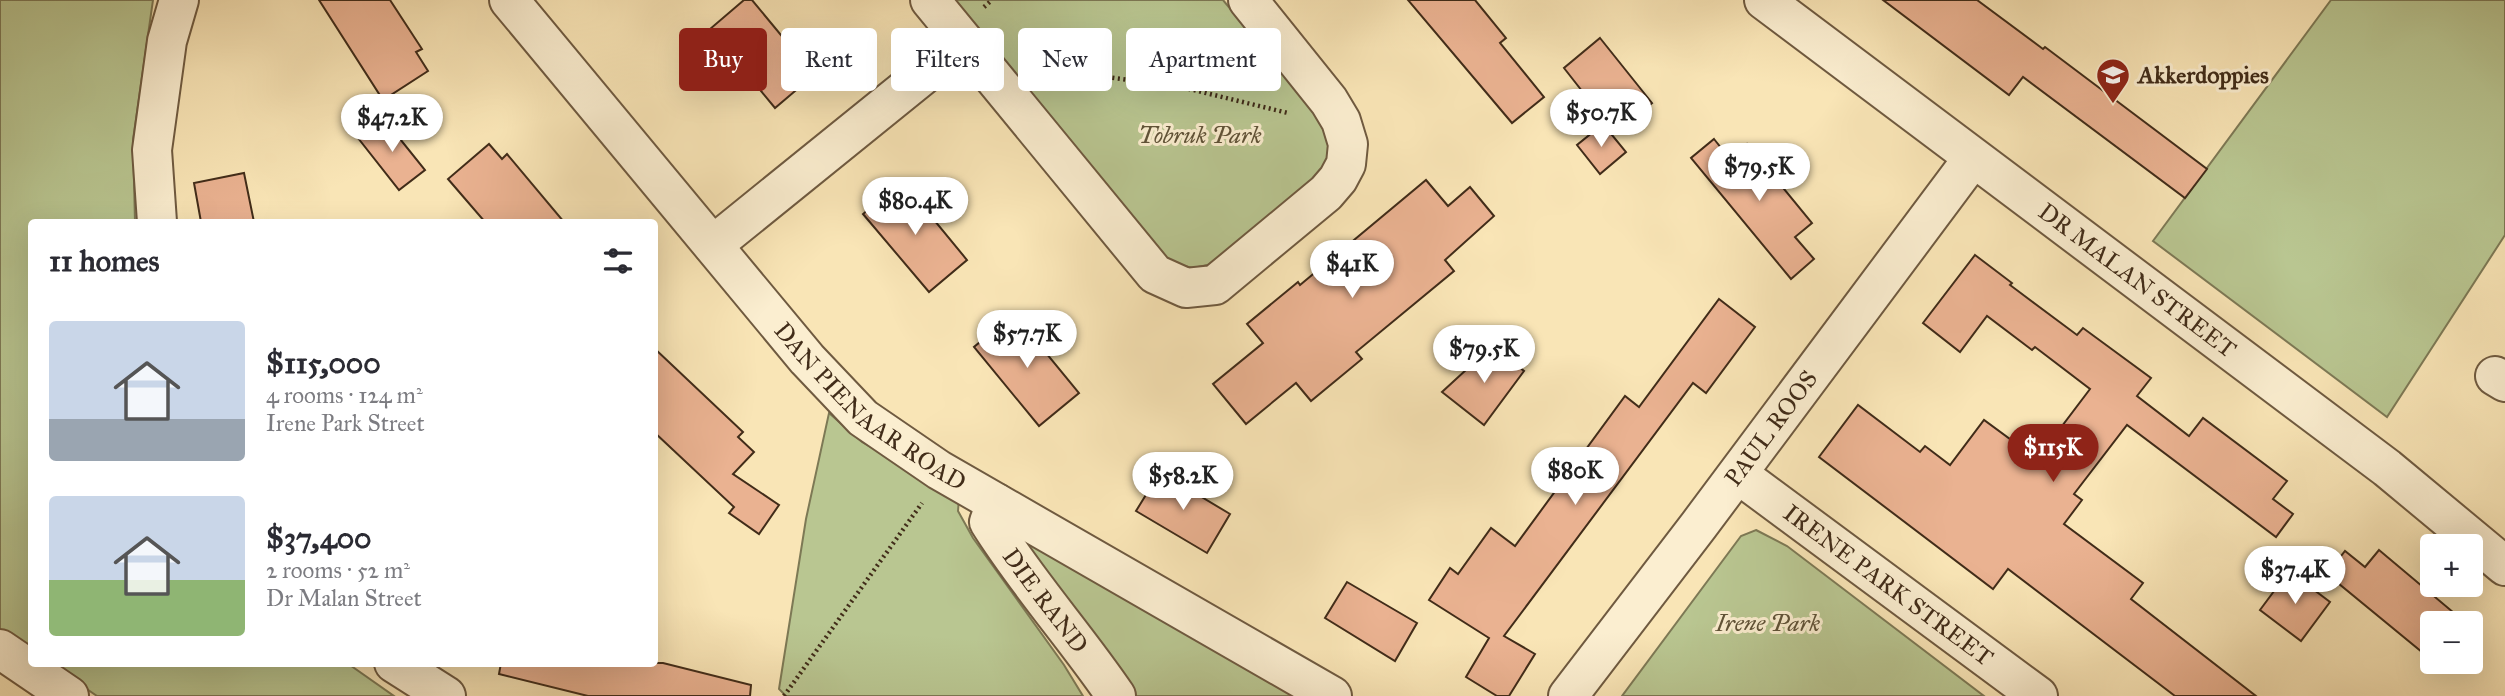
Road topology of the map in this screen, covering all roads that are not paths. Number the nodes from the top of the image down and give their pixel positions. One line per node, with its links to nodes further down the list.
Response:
1 (179, 0): 10 (street)
2 (509, 0): 11 (street, DAN PIENAAR ROAD)
3 (930, 0): 6 (street)
4 (1248, 0): 8 (street)
5 (1764, 0): 9 (street, DR MALAN STREET)
6 (953, 28)
7 (903, 91): 11 (street)
8 (1004, 91)
9 (1973, 158): 12 (street, PAUL ROOS); 14 (street, DR MALAN STREET)
10 (157, 219)
11 (713, 245): 13 (street, DAN PIENAAR ROAD)
12 (1738, 474): 21 (street, PAUL ROOS); 22 (street, IRENE PARK STREET)
13 (996, 503): 19 (street, DIE RAND); 20 (street, DAN PIENAAR ROAD)
14 (2505, 566)
15 (0, 649): 17 (street)
16 (400, 667): 18 (street)
17 (68, 696)
18 (446, 696)
19 (1116, 696)
20 (1332, 696)
21 (1568, 696)
22 (2038, 696)

